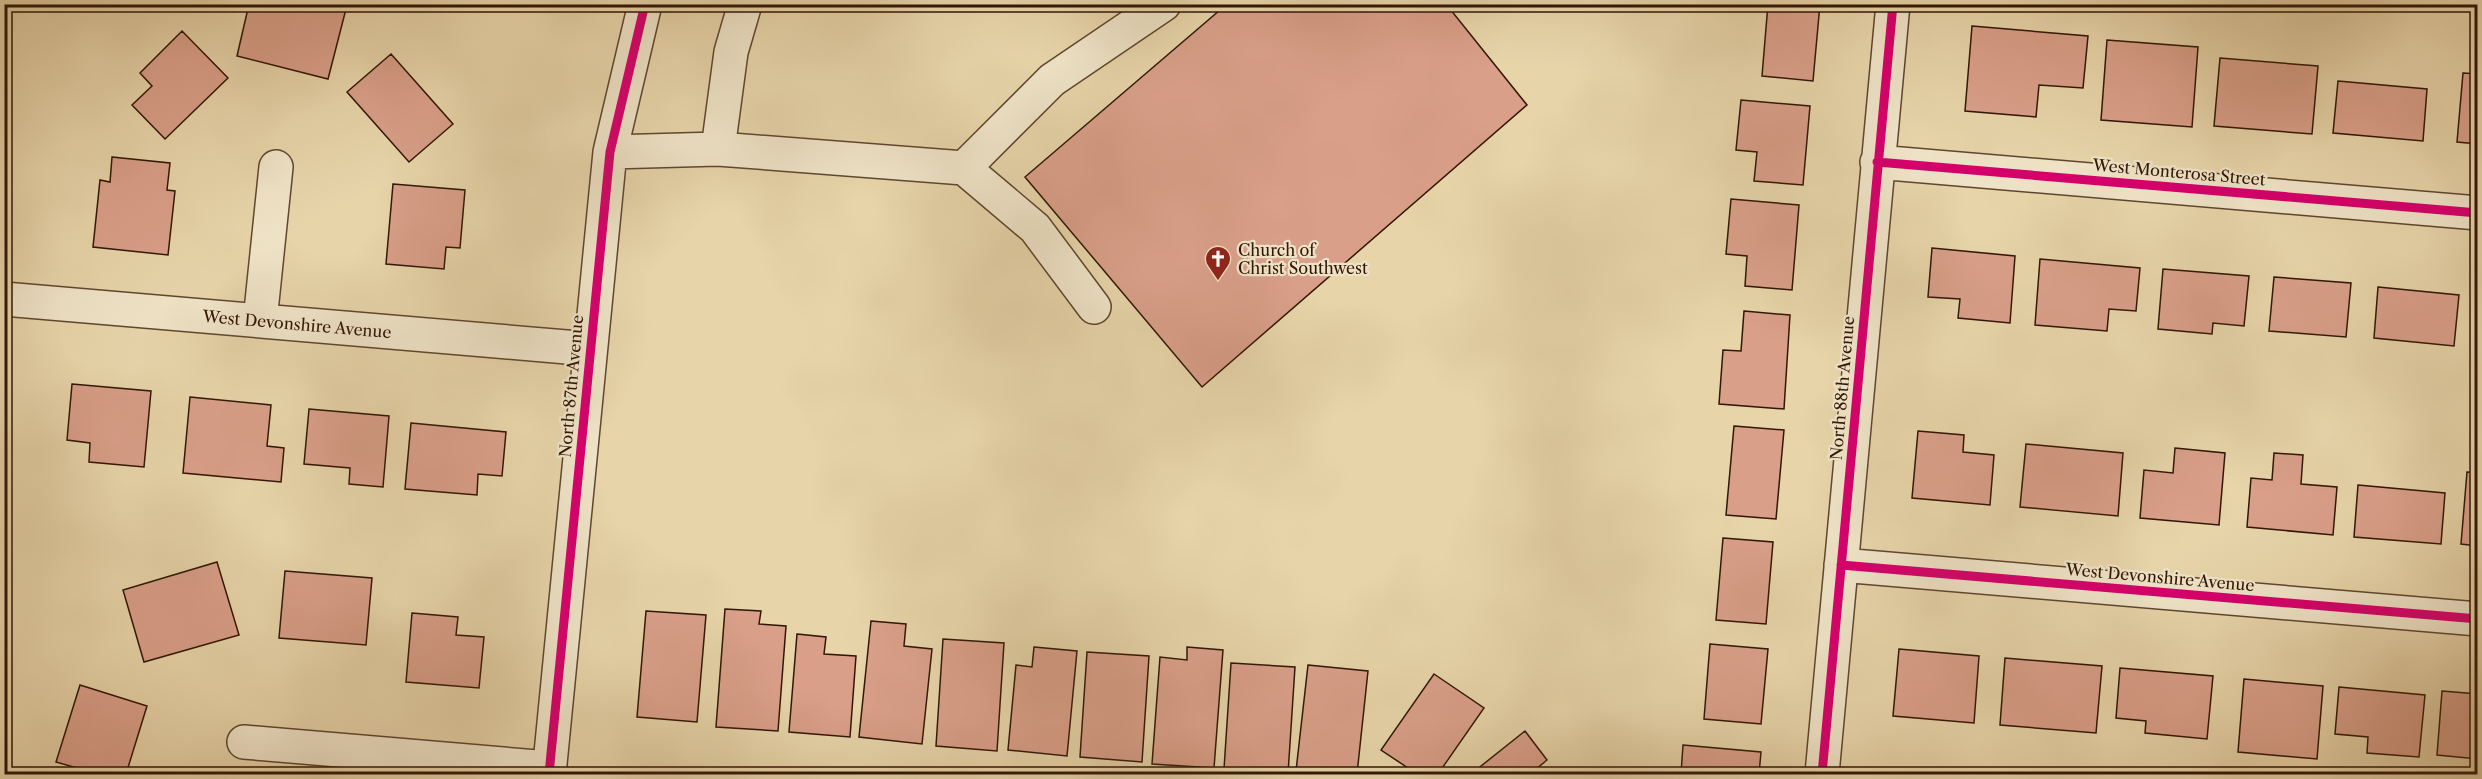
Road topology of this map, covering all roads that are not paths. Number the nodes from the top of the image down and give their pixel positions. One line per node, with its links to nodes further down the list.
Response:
1 (645, 4): 6 (street, North 87th Avenue)
2 (745, 4): 5 (street)
3 (1164, 4): 9 (street)
4 (1893, 4): 7 (street, North 88th Avenue)
5 (718, 149): 6 (street); 9 (street)
6 (610, 152): 14 (street, North 87th Avenue)
7 (1877, 162): 10 (street, West Monterosa Street); 15 (street, North 88th Avenue)
8 (276, 167): 13 (street)
9 (964, 168): 12 (street)
10 (2478, 213)
11 (4, 299): 13 (street, West Devonshire Avenue)
12 (1094, 307)
13 (260, 321): 14 (street, West Devonshire Avenue)
14 (590, 349): 18 (street, North 87th Avenue)
15 (1841, 565): 16 (street, West Devonshire Avenue); 19 (street, North 88th Avenue)
16 (2478, 619)
17 (244, 742): 18 (street)
18 (549, 771)
19 (1822, 774)

